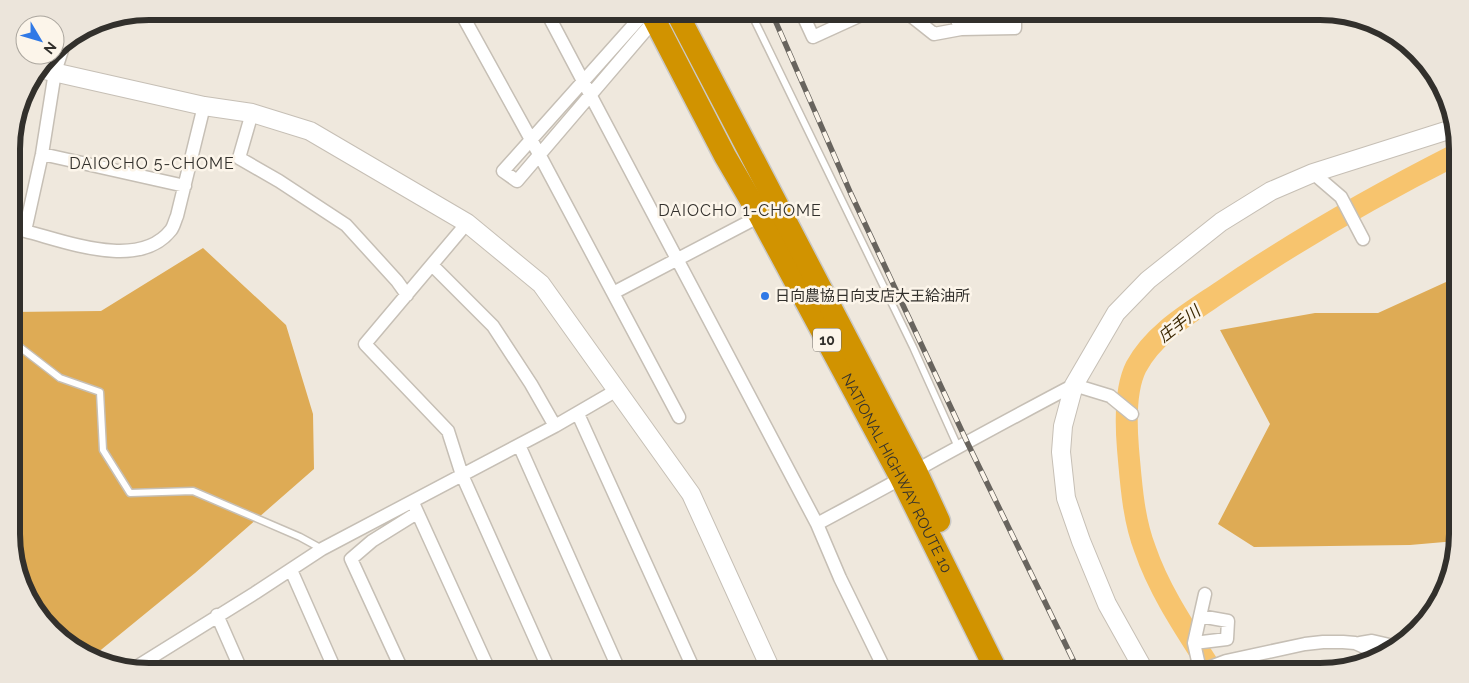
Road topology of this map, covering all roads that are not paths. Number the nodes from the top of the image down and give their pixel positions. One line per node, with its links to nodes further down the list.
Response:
1 (465, 20): 20 (street)
2 (551, 20): 15 (street)
3 (647, 20): 15 (street)
4 (648, 20): 16 (street)
5 (656, 20): 25 (highway, NATIONAL HIGHWAY ROUTE 10 / 10)
6 (680, 20): 42 (highway, NATIONAL HIGHWAY ROUTE 10 / 10)
7 (754, 20): 40 (lane)
8 (805, 20): 9 (street)
9 (850, 20)
10 (916, 20): 13 (street)
11 (958, 20): 13 (street)
12 (1015, 20): 13 (street)
13 (962, 29)
14 (47, 70): 17 (street); 21 (street)
15 (584, 82): 16 (street); 20 (street)
16 (591, 95): 22 (street); 28 (street)
17 (204, 106): 18 (street); 24 (street)
18 (252, 113): 26 (street); 31 (street)
19 (1448, 130): 23 (street)
20 (531, 139): 22 (street); 22 (street)
21 (42, 154): 24 (street); 24 (street)
22 (539, 154): 30 (street)
23 (1314, 173): 27 (street); 33 (street)
24 (185, 186)
25 (760, 216): 28 (street); 42 (highway, NATIONAL HIGHWAY ROUTE 10 / 10)
26 (466, 223): 29 (street); 34 (street)
27 (1363, 239)
28 (678, 259): 30 (street); 45 (street)
29 (432, 266): 31 (street); 38 (street)
30 (613, 293): 37 (street)
31 (407, 295): 41 (street)
32 (20, 347): 46 (lane)
33 (1074, 385): 36 (street); 40 (street); 67 (street)
34 (617, 390): 35 (street); 63 (street)
35 (578, 414): 38 (street); 62 (street)
36 (1132, 414)
37 (679, 417)
38 (555, 426): 39 (street)
39 (519, 445): 41 (street); 61 (street)
40 (958, 447): 42 (street)
41 (462, 475): 43 (street); 60 (street)
42 (908, 475): 45 (street); 65 (highway, NATIONAL HIGHWAY ROUTE 10 / 10); 66 (highway, NATIONAL HIGHWAY ROUTE 10 / 10)
43 (412, 501): 44 (street); 46 (street)
44 (417, 513): 58 (street); 59 (street)
45 (817, 524): 64 (street)
46 (322, 549): 47 (street)
47 (291, 570): 49 (street); 57 (street)
48 (1205, 594): 50 (street)
49 (217, 615): 55 (street); 56 (street)
50 (1200, 616): 51 (street); 51 (street)
51 (1194, 643): 68 (street)
52 (1355, 643): 53 (street); 54 (street); 69 (street)
53 (1387, 644)
54 (1374, 651)
55 (143, 663)
56 (238, 663)
57 (332, 663)
58 (399, 663)
59 (486, 663)
60 (546, 663)
61 (616, 663)
62 (690, 663)
63 (768, 663)
64 (882, 663)
65 (993, 663)
66 (1004, 663)
67 (1140, 663)
68 (1197, 663)
69 (1220, 663)

